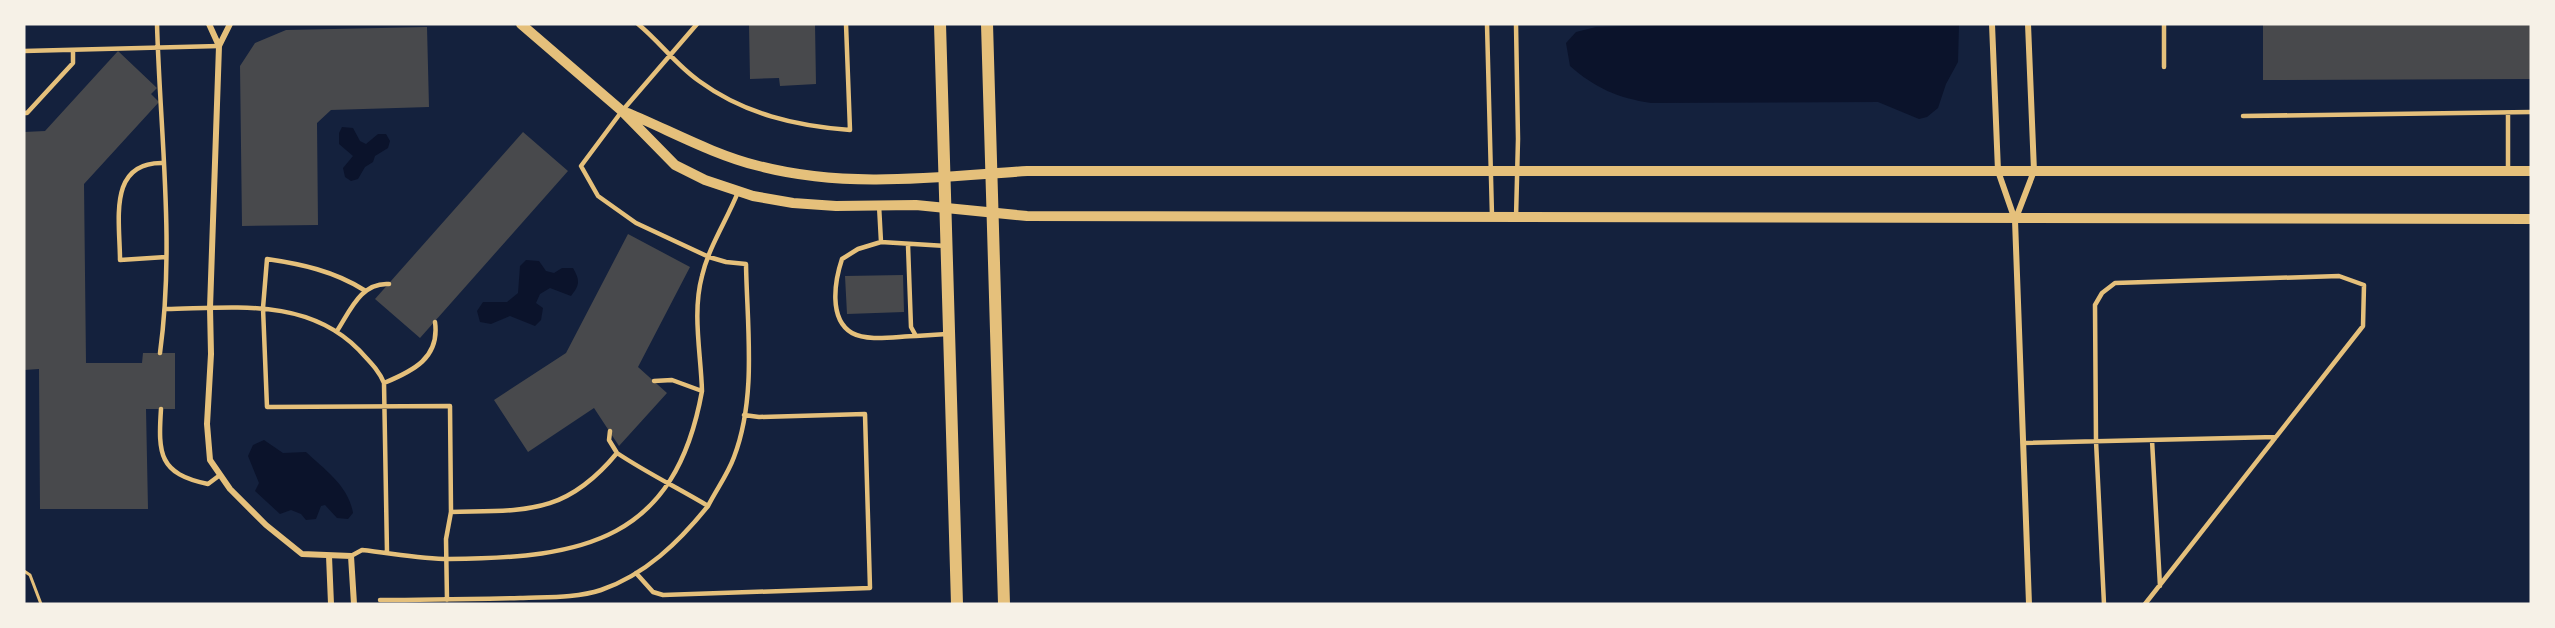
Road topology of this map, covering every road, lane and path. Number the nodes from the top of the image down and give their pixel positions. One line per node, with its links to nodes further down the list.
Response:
1 (157, 24): 16 (lane)
2 (209, 24): 15 (street)
3 (230, 24): 15 (street)
4 (521, 24): 21 (street)
5 (638, 24): 19 (lane)
6 (697, 24): 19 (lane)
7 (846, 24): 19 (lane)
8 (940, 24): 34 (main road)
9 (987, 24): 33 (main road)
10 (1487, 24): 28 (lane)
11 (1516, 24): 27 (lane)
12 (1992, 24): 29 (street)
13 (2028, 24): 30 (street)
14 (2164, 24): 20 (lane)
15 (219, 46): 16 (lane); 50 (street)
16 (158, 49): 18 (lane); 26 (lane)
17 (24, 51): 18 (lane)
18 (73, 51): 23 (lane)
19 (669, 55): 21 (lane)
20 (2164, 67)
21 (622, 111): 34 (street); 35 (street); 47 (lane)
22 (2531, 112): 24 (lane)
23 (24, 113)
24 (2508, 113): 25 (lane); 31 (lane)
25 (2243, 116)
26 (164, 163): 46 (lane); 46 (lane)
27 (1516, 169): 28 (street); 29 (street); 40 (lane)
28 (1489, 170): 33 (street); 39 (lane)
29 (1998, 171): 30 (street); 41 (street)
30 (2034, 171): 31 (street); 41 (street)
31 (2508, 171): 32 (street)
32 (2531, 171)
33 (992, 173): 34 (street); 38 (main road)
34 (945, 176): 37 (main road)
35 (738, 192): 36 (street); 47 (lane)
36 (879, 205): 37 (street); 43 (lane)
37 (945, 208): 38 (street); 45 (main road)
38 (992, 213): 39 (street); 87 (main road)
39 (1492, 218): 40 (street)
40 (1516, 218): 41 (street)
41 (2015, 219): 42 (street); 68 (street)
42 (2531, 219)
43 (881, 242): 44 (lane); 56 (lane)
44 (908, 245): 45 (lane); 56 (lane)
45 (946, 246): 55 (main road)
46 (166, 257): 52 (lane)
47 (709, 257): 60 (lane); 63 (lane)
48 (389, 284): 49 (lane)
49 (364, 290): 51 (lane); 54 (lane)
50 (210, 308): 51 (lane); 52 (lane); 70 (street)
51 (263, 308): 54 (lane); 61 (lane)
52 (166, 309): 57 (lane)
53 (435, 322): 59 (lane)
54 (337, 331): 59 (lane)
55 (949, 334): 56 (lane); 86 (main road)
56 (916, 336)
57 (160, 352)
58 (654, 381): 60 (lane)
59 (384, 383): 61 (lane)
60 (702, 391): 71 (lane)
61 (384, 406): 73 (lane); 74 (lane)
62 (161, 410): 70 (lane)
63 (744, 415): 72 (lane); 79 (lane)
64 (610, 431): 69 (lane)
65 (2276, 438): 66 (lane); 67 (lane); 80 (lane)
66 (2152, 440): 67 (lane); 80 (lane)
67 (2096, 441): 68 (lane); 89 (lane)
68 (2023, 443): 88 (street)
69 (617, 453): 71 (lane); 73 (lane)
70 (220, 475): 75 (street)
71 (669, 482): 72 (lane); 77 (lane)
72 (708, 506): 79 (lane)
73 (451, 512): 77 (lane)
74 (387, 552): 76 (lane); 77 (lane)
75 (330, 556): 76 (street); 84 (street)
76 (351, 556): 85 (street)
77 (447, 559): 82 (lane)
78 (24, 571): 83 (path)
79 (636, 573): 82 (lane)
80 (2160, 586): 90 (lane)
81 (380, 600): 82 (lane)
82 (447, 600)
83 (40, 604)
84 (331, 604)
85 (354, 604)
86 (957, 604)
87 (1004, 604)
88 (2029, 604)
89 (2104, 604)
90 (2145, 604)

